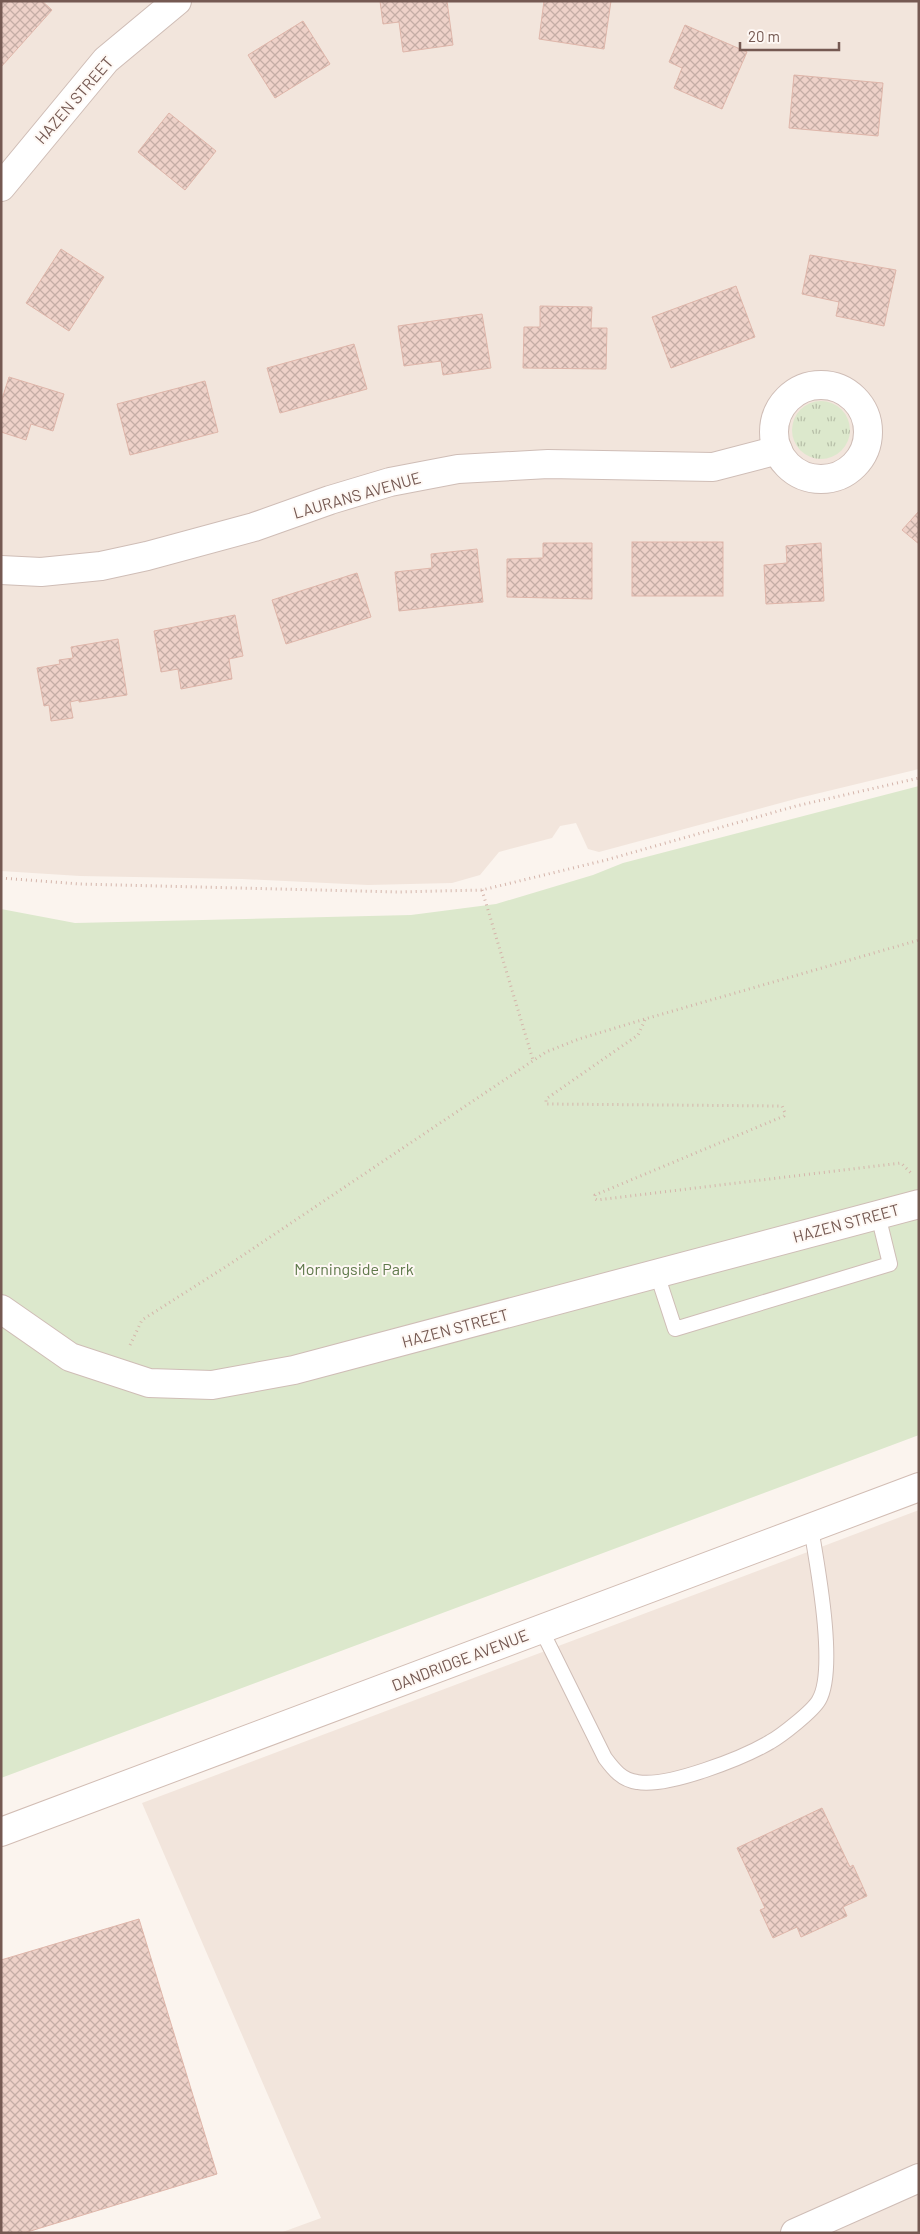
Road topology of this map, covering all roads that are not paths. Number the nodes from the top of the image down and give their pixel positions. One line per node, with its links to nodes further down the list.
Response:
1 (177, 1): 2 (street, HAZEN STREET)
2 (1, 187)
3 (778, 450): 4 (street, LAURANS AVENUE)
4 (1, 570)
5 (919, 1204): 6 (street, HAZEN STREET)
6 (878, 1214): 7 (street, HAZEN STREET); 7 (lane)
7 (657, 1274): 8 (street, HAZEN STREET)
8 (1, 1309)
9 (919, 1487): 10 (street, DANDRIDGE AVENUE)
10 (811, 1528): 11 (street, DANDRIDGE AVENUE); 11 (lane)
11 (541, 1629): 12 (street, DANDRIDGE AVENUE)
12 (1, 1832)
13 (919, 2178): 14 (street)
14 (794, 2233)

